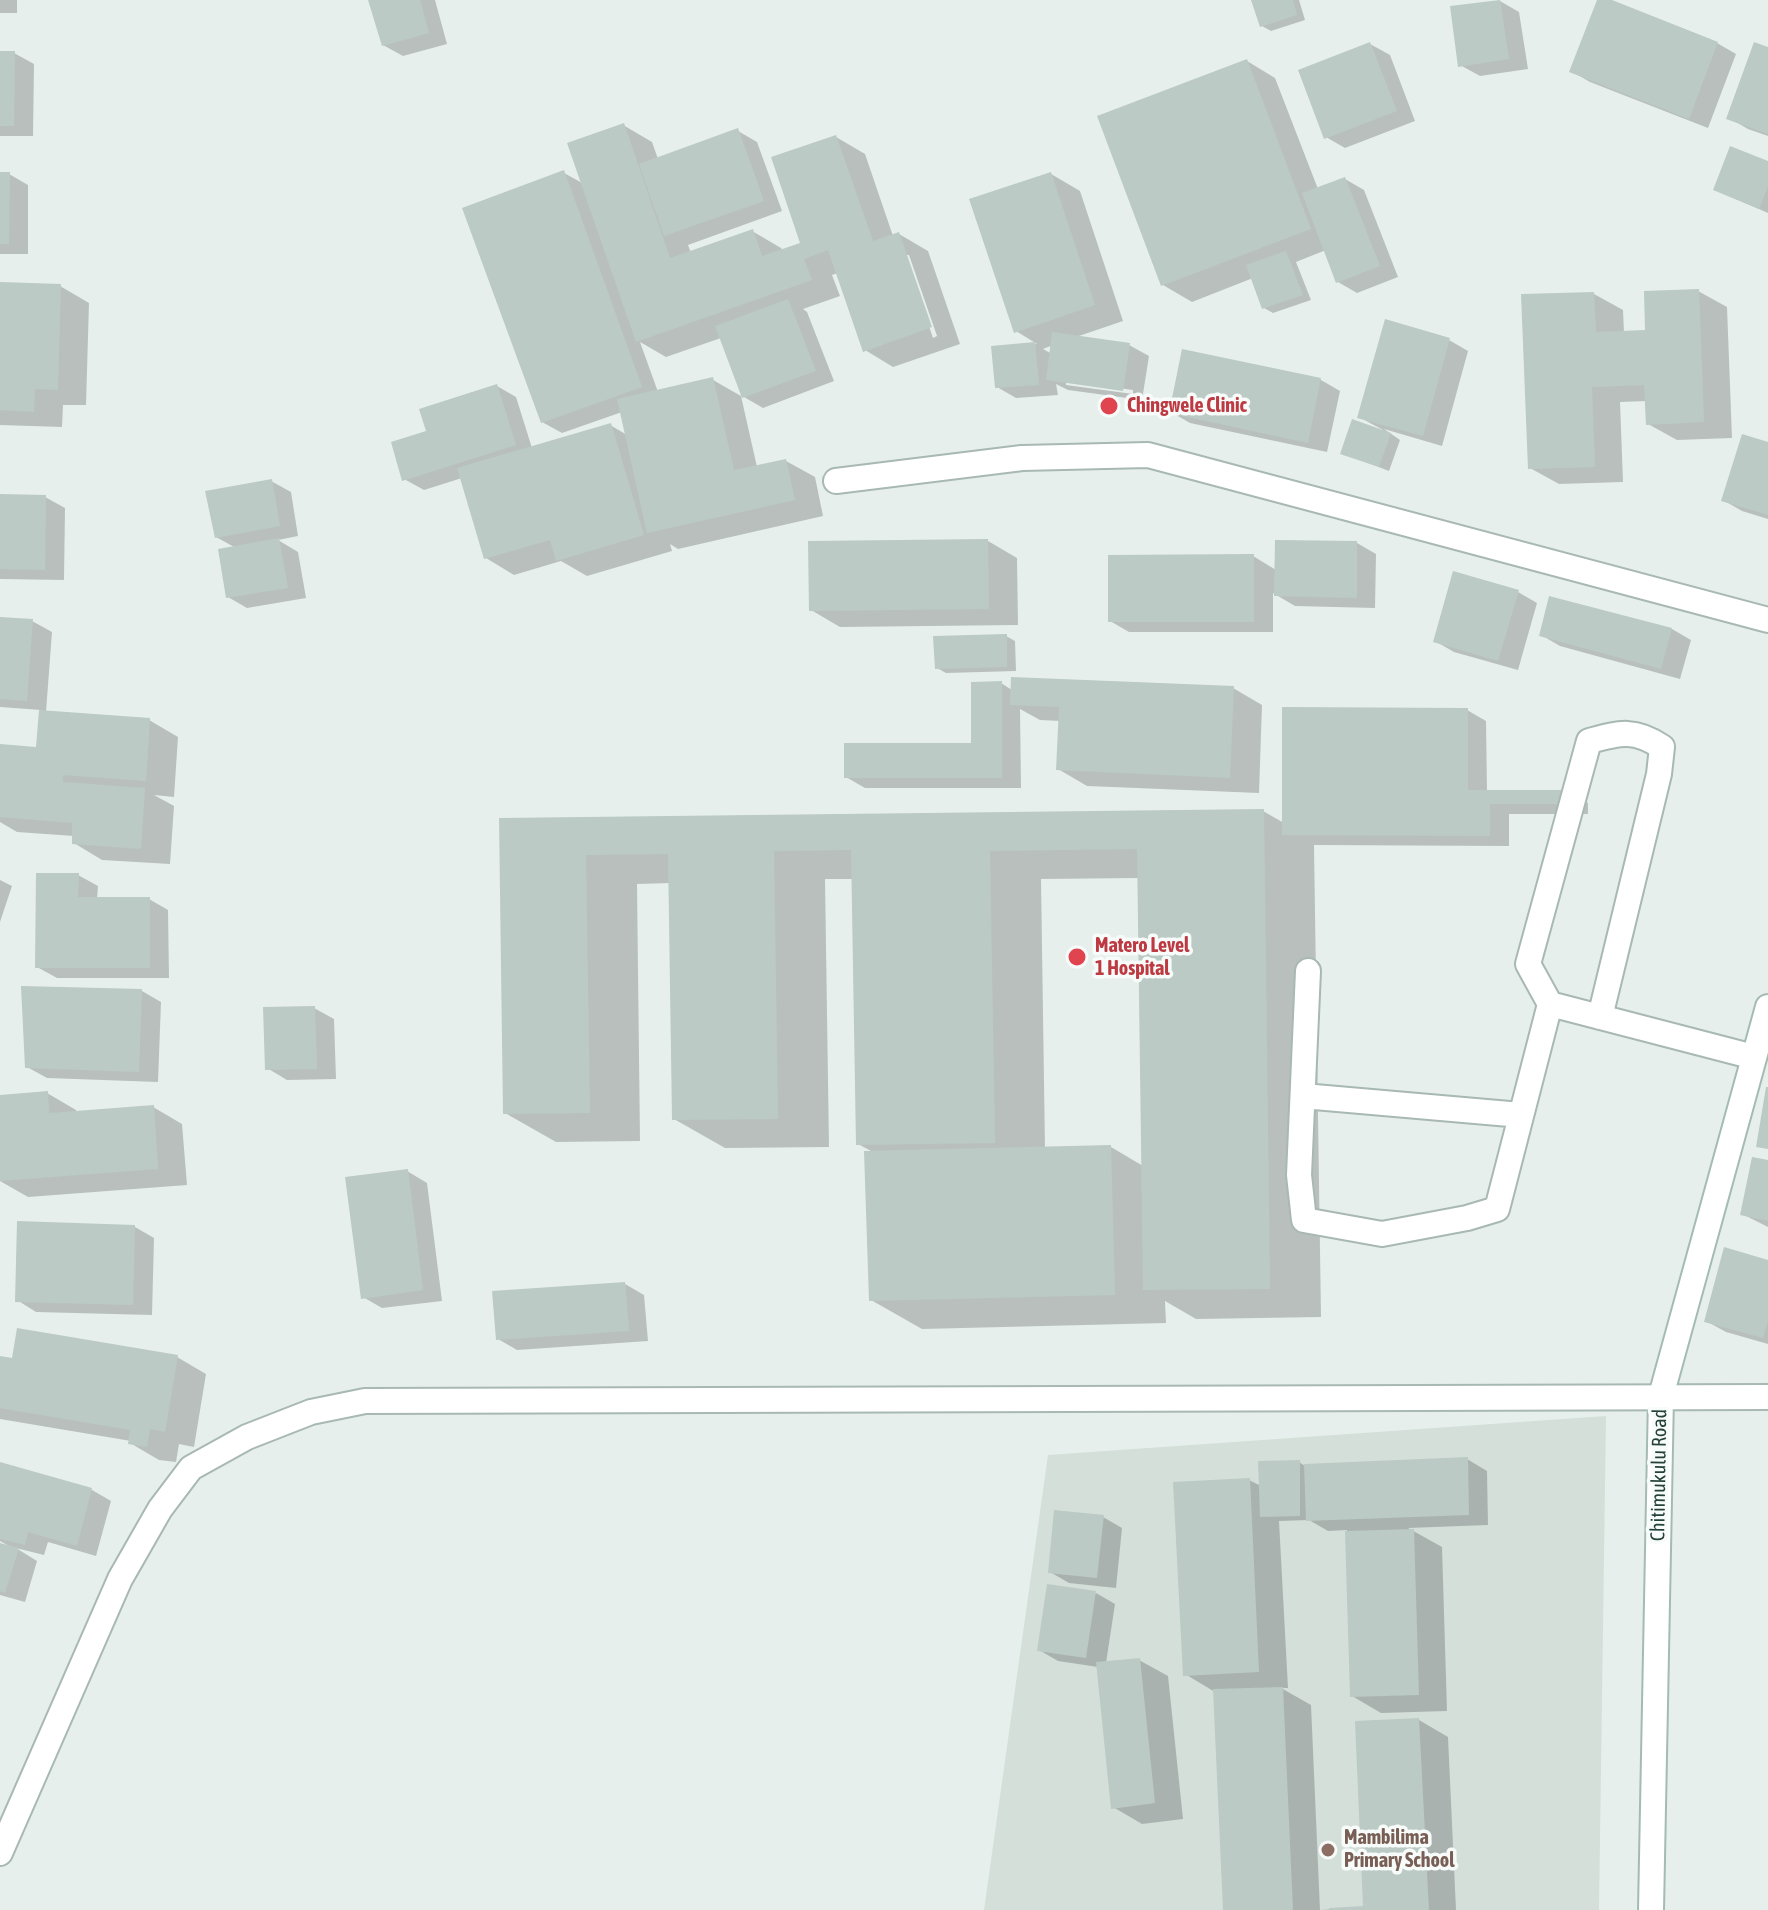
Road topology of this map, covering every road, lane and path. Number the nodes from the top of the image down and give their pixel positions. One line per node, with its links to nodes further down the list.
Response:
1 (836, 481): 2 (street)
2 (1768, 620)
3 (1308, 971): 8 (street)
4 (1550, 1004): 6 (street); 6 (street); 9 (street)
5 (1768, 1007): 7 (street, Chitimukulu Road)
6 (1600, 1017): 7 (street)
7 (1754, 1057): 10 (street, Chitimukulu Road)
8 (1303, 1096): 9 (street); 9 (street)
9 (1521, 1115)
10 (1661, 1396): 11 (street); 12 (street); 13 (street, Chitimukulu Road)
11 (1768, 1397)
12 (0, 1853)
13 (1651, 1910)

